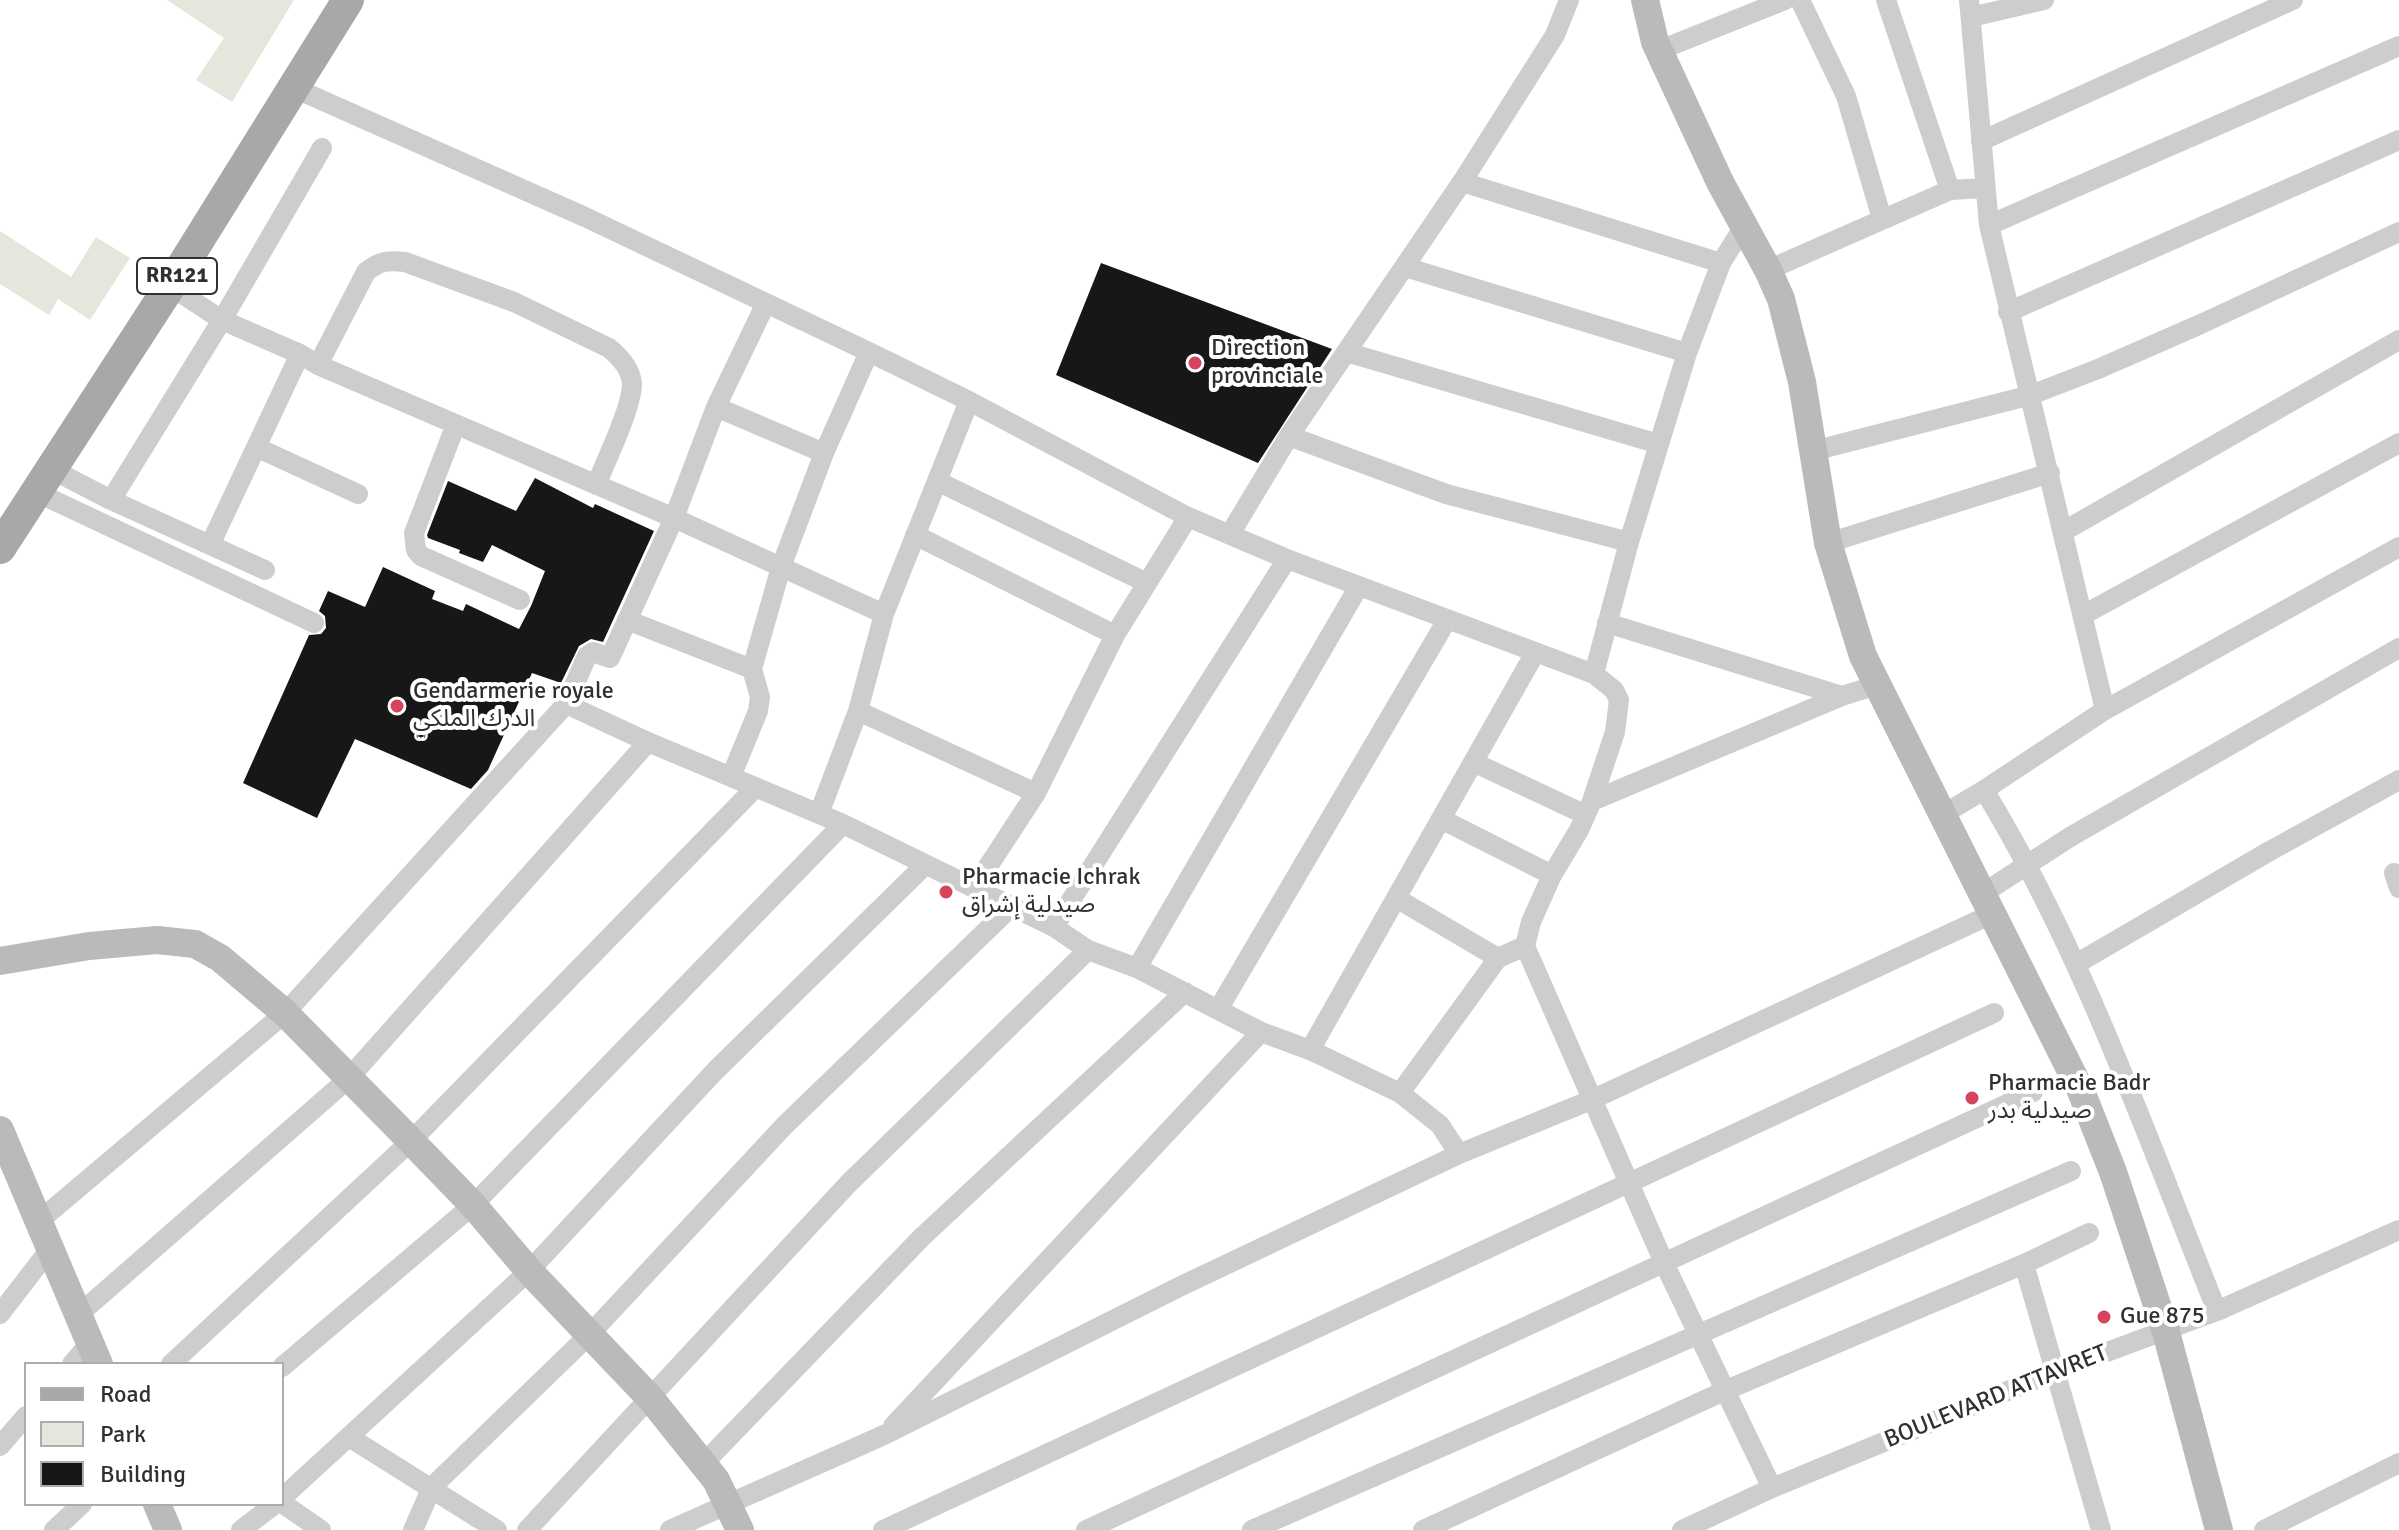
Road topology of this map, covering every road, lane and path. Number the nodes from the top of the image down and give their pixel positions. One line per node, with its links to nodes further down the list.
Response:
1 (348, 0): 12 (main road, RR121)
2 (1569, 0): 16 (street)
3 (1645, 0): 11 (street)
4 (1785, 0): 11 (street)
5 (1800, 0): 19 (street)
6 (1886, 0): 18 (street)
7 (2044, 0): 9 (street)
8 (2293, 0): 14 (street)
9 (1970, 8): 14 (street)
10 (2399, 46): 20 (street)
11 (1660, 50): 21 (street)
12 (292, 87): 26 (main road, RR121); 27 (street)
13 (2399, 140): 28 (street)
14 (1981, 141): 17 (street)
15 (322, 148): 29 (street)
16 (1462, 182): 23 (street); 24 (street)
17 (1985, 188): 18 (street); 20 (street)
18 (1950, 190): 19 (street)
19 (1882, 219): 25 (street)
20 (1989, 225): 28 (street)
21 (1744, 226): 23 (street); 25 (street)
22 (2399, 232): 36 (street)
23 (1721, 263): 33 (street)
24 (1405, 267): 32 (street); 33 (street)
25 (1768, 270): 44 (street)
26 (170, 286): 29 (street); 47 (main road, RR121)
27 (765, 305): 31 (street); 38 (street)
28 (2008, 312): 36 (street)
29 (222, 320): 34 (street); 51 (street)
30 (2399, 340): 54 (street)
31 (869, 352): 37 (street); 45 (street)
32 (1346, 352): 40 (street); 42 (street)
33 (1687, 353): 42 (street)
34 (300, 354): 35 (street); 43 (street)
35 (318, 365): 39 (street); 49 (street)
36 (2031, 395): 44 (street); 46 (street)
37 (969, 401): 48 (street); 52 (street)
38 (716, 407): 45 (street); 53 (street)
39 (456, 424): 49 (street); 67 (street)
40 (1289, 436): 55 (street); 57 (street)
41 (2399, 443): 69 (street)
42 (1659, 444): 57 (street)
43 (258, 448): 50 (street); 59 (street)
44 (1813, 451): 58 (street)
45 (824, 453): 63 (street)
46 (2050, 473): 54 (street); 58 (street)
47 (44, 480): 51 (street); 61 (main road, RR121); 72 (street)
48 (937, 481): 56 (street); 65 (street)
49 (596, 485): 53 (street)
50 (358, 494)
51 (111, 500): 59 (street)
52 (1188, 517): 55 (street); 65 (street)
53 (674, 518): 63 (street); 70 (street)
54 (2064, 531): 69 (street)
55 (1230, 534): 62 (street)
56 (915, 535): 68 (street); 74 (street)
57 (1629, 542): 73 (street)
58 (1828, 543): 79 (street)
59 (210, 545): 64 (street)
60 (2399, 547): 82 (street)
61 (0, 548)
62 (1287, 559): 66 (street); 103 (street)
63 (781, 567): 68 (street); 77 (street)
64 (265, 570)
65 (1145, 582): 74 (street)
66 (1359, 586): 71 (street); 109 (street)
67 (520, 600)
68 (884, 614): 83 (street)
69 (2083, 615): 82 (street)
70 (627, 620): 77 (street); 81 (street)
71 (1447, 620): 76 (street); 111 (street)
72 (314, 623)
73 (1607, 623): 78 (street); 80 (street)
74 (1115, 635): 90 (street)
75 (2399, 648): 96 (street)
76 (1535, 653): 78 (street); 85 (street)
77 (752, 669): 86 (street)
78 (1594, 674): 91 (street)
79 (1877, 685): 80 (street); 93 (street)
80 (1842, 696): 91 (street)
81 (566, 704): 84 (street); 112 (street)
82 (2105, 710): 89 (street)
83 (858, 711): 90 (street); 92 (street)
84 (648, 742): 86 (street); 116 (street)
85 (1473, 762): 91 (street); 94 (street)
86 (731, 777): 88 (street)
87 (2399, 780): 108 (street)
88 (756, 787): 92 (street); 121 (street)
89 (1984, 790): 93 (street); 96 (street)
90 (1036, 793): 99 (street)
91 (1589, 808): 98 (street)
92 (819, 814): 95 (street)
93 (1942, 815): 101 (street)
94 (1441, 819): 98 (street); 100 (street)
95 (843, 824): 97 (street); 125 (street)
96 (2027, 864): 101 (street); 108 (street)
97 (925, 865): 99 (street); 132 (street)
98 (1552, 875): 104 (street)
99 (974, 888): 102 (street)
100 (1396, 898): 106 (street); 115 (street)
101 (1987, 904): 119 (street); 136 (street)
102 (1011, 907): 103 (street); 138 (street)
103 (1054, 927): 105 (street)
104 (1525, 946): 106 (street); 119 (street)
105 (1088, 950): 109 (street); 144 (street)
106 (1498, 958): 118 (street)
107 (0, 961): 112 (street)
108 (2076, 964): 133 (street)
109 (1137, 968): 110 (street)
110 (1185, 992): 111 (street); 149 (street)
111 (1219, 1008): 114 (street)
112 (285, 1013): 116 (street); 126 (street)
113 (1994, 1013): 124 (street)
114 (1261, 1032): 115 (street); 146 (street)
115 (1310, 1050): 118 (street)
116 (348, 1079): 121 (street); 135 (street)
117 (2033, 1092): 131 (street)
118 (1400, 1093): 122 (street)
119 (1591, 1100): 122 (street); 124 (street)
120 (0, 1130): 126 (street)
121 (411, 1141): 125 (street); 140 (street)
122 (1459, 1154): 146 (street)
123 (2071, 1171): 137 (street)
124 (1629, 1184): 131 (street); 167 (street)
125 (473, 1205): 132 (street); 141 (street)
126 (39, 1221): 129 (street)
127 (2399, 1230): 133 (street, BOULEVARD ATTAVRET)
128 (2089, 1233): 130 (street)
129 (50, 1249): 134 (street); 135 (street)
130 (2024, 1264): 142 (street); 143 (street)
131 (1665, 1265): 137 (street); 168 (street)
132 (529, 1271): 138 (street); 147 (street)
133 (2217, 1311): 136 (street, BOULEVARD ATTAVRET)
134 (0, 1314)
135 (78, 1315): 139 (street)
136 (2166, 1332): 142 (street, BOULEVARD ATTAVRET); 173 (street)
137 (1697, 1334): 143 (street); 169 (street)
138 (589, 1335): 144 (street); 151 (street)
139 (87, 1357)
140 (173, 1362)
141 (284, 1365)
142 (2056, 1371): 152 (street, BOULEVARD ATTAVRET); 172 (street)
143 (1724, 1391): 152 (street); 170 (street)
144 (651, 1399): 149 (street); 165 (street)
145 (24, 1418): 148 (street)
146 (884, 1435): 158 (street)
147 (349, 1437): 151 (street); 153 (street)
148 (0, 1446)
149 (704, 1463): 158 (street)
150 (2399, 1463): 174 (street)
151 (432, 1487): 163 (street); 164 (street)
152 (1772, 1488): 171 (street, BOULEVARD ATTAVRET)
153 (284, 1498)
154 (284, 1502): 162 (street)
155 (80, 1506): 159 (street)
156 (158, 1506): 160 (street)
157 (272, 1506): 161 (street)
158 (735, 1518): 166 (street)
159 (54, 1530)
160 (168, 1530)
161 (241, 1530)
162 (321, 1530)
163 (413, 1530)
164 (497, 1530)
165 (527, 1530)
166 (670, 1530)
167 (883, 1530)
168 (1086, 1530)
169 (1252, 1530)
170 (1423, 1530)
171 (1682, 1530)
172 (2101, 1530)
173 (2219, 1530)
174 (2264, 1530)

